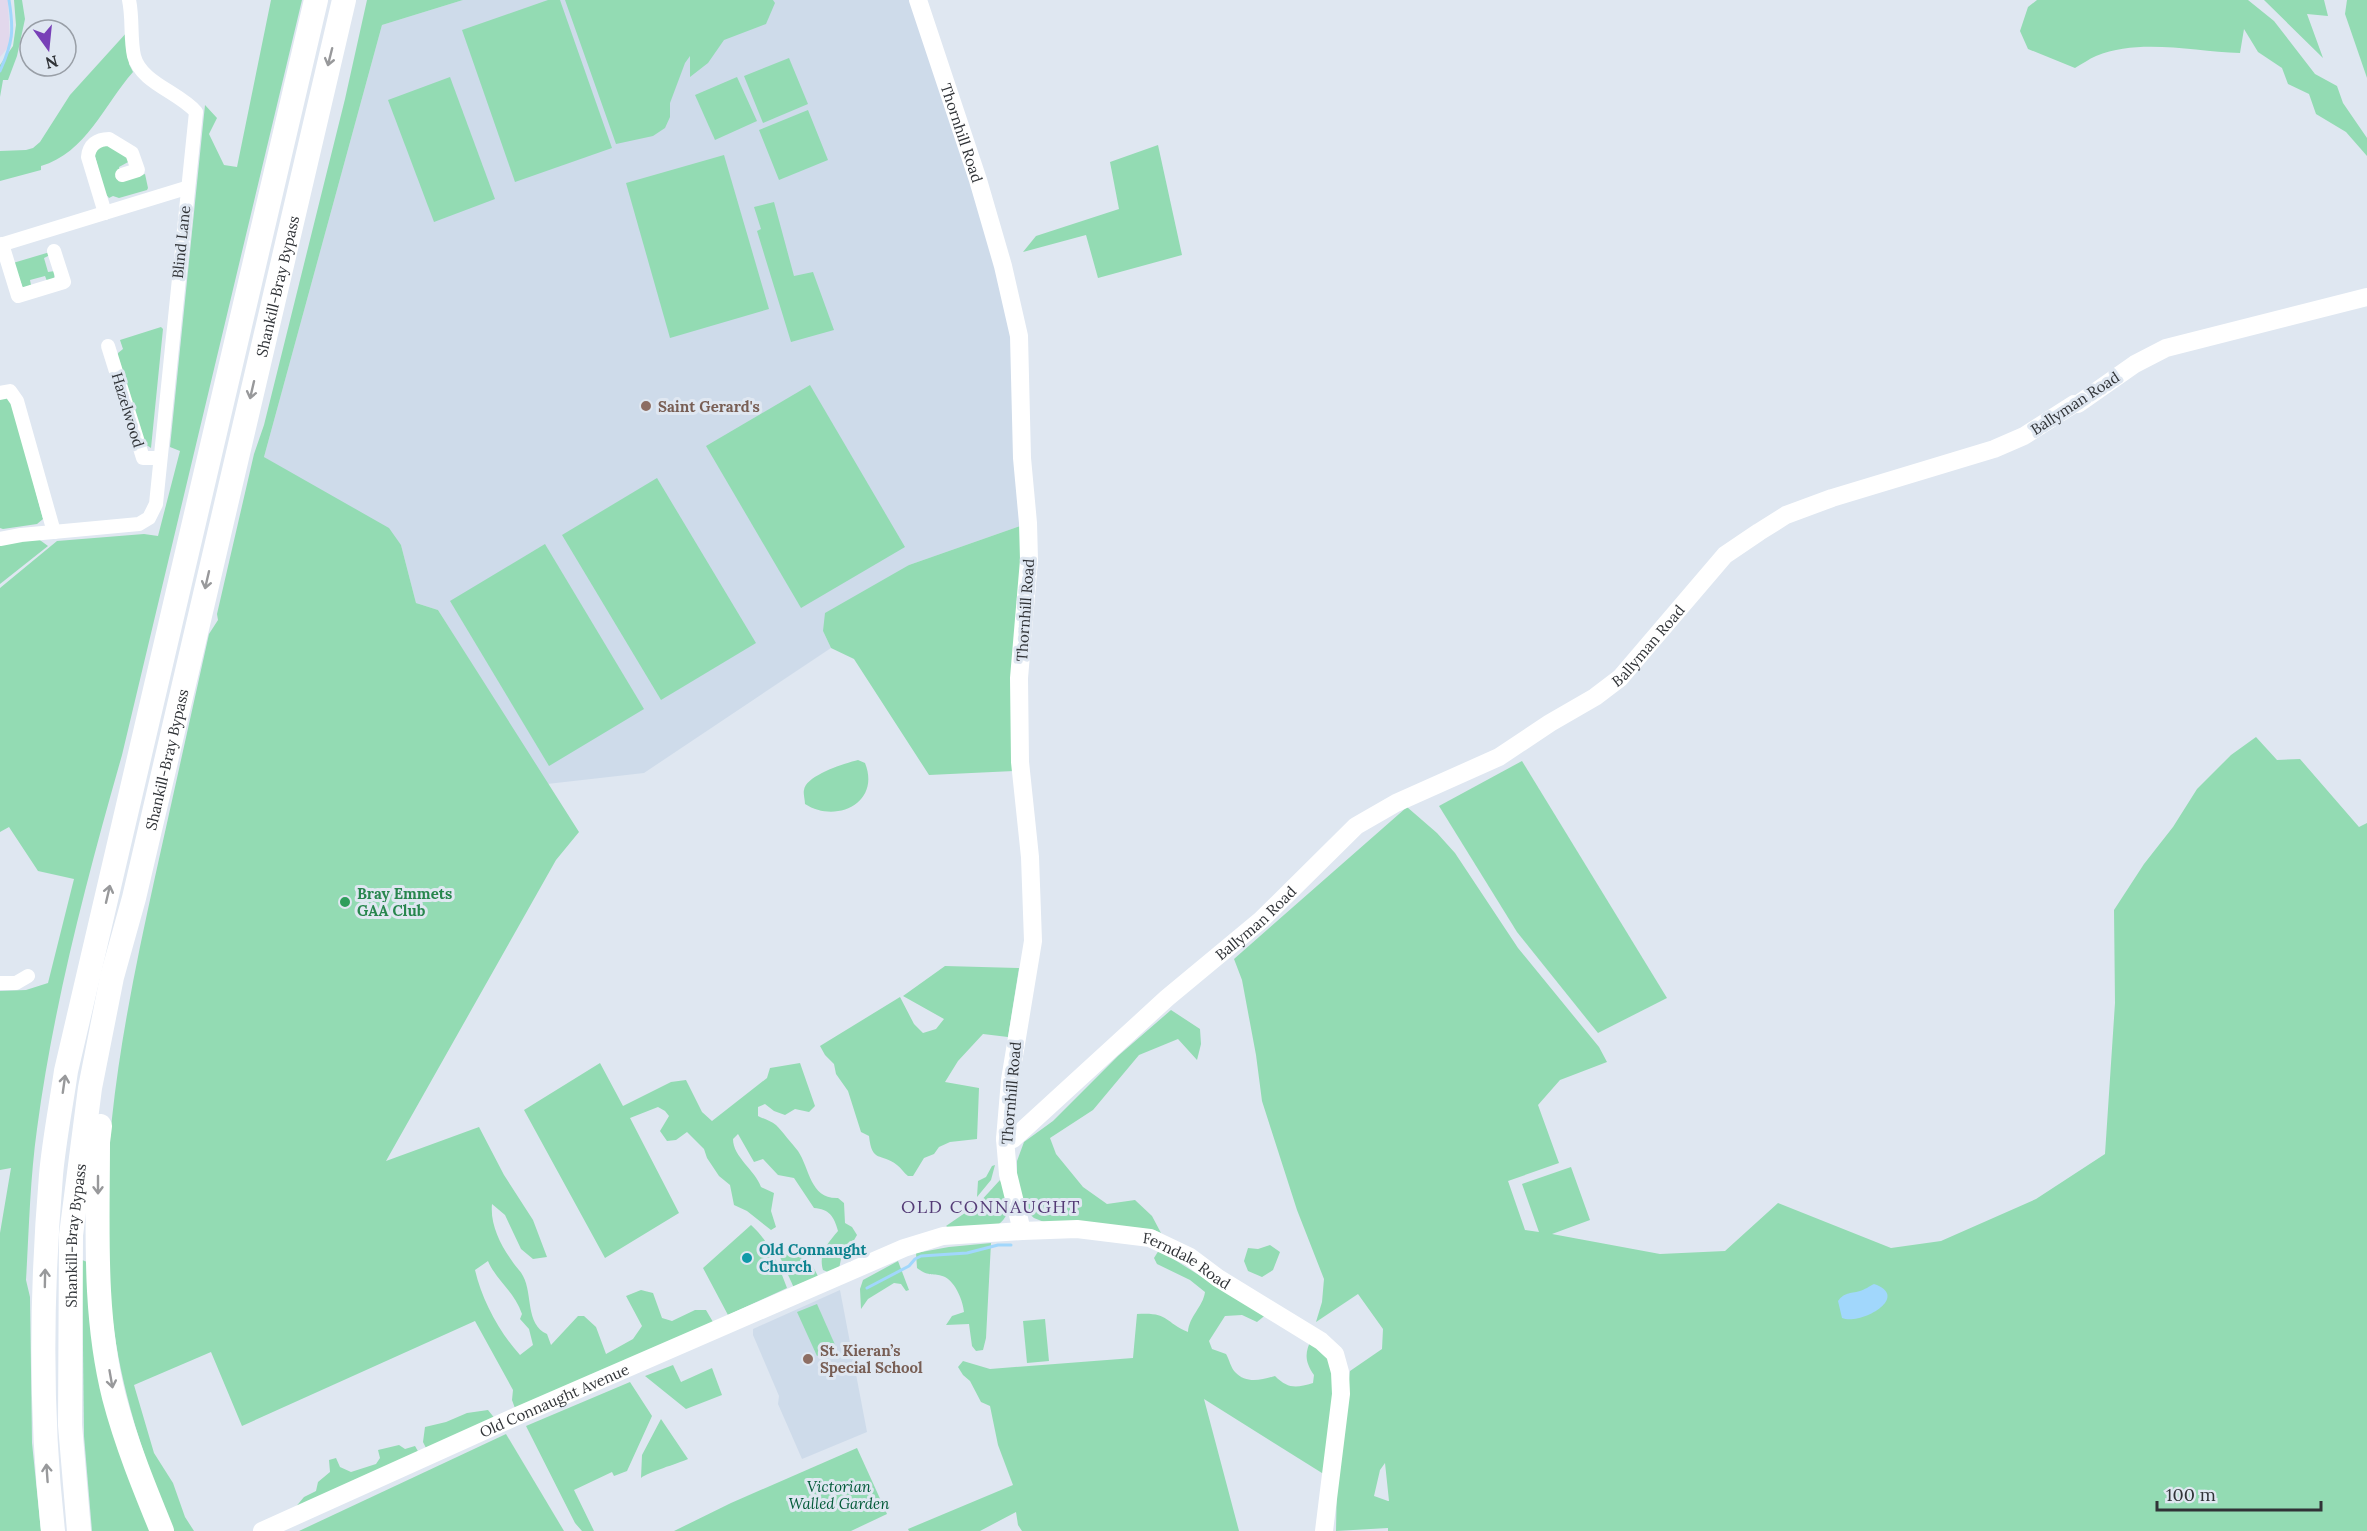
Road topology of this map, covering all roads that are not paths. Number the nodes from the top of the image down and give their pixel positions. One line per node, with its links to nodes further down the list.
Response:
1 (129, 0): 6 (street, Blind Lane)
2 (316, 0): 23 (highway, Shankill-Bray Bypass, one-way to 2)
3 (344, 0): 17 (highway, Shankill-Bray Bypass, one-way to 17)
4 (918, 0): 20 (street, Thornhill Road)
5 (122, 175): 7 (street)
6 (186, 188): 7 (street); 14 (street, Blind Lane)
7 (105, 213): 8 (street)
8 (1, 245): 10 (street)
9 (54, 251): 10 (street)
10 (6, 281)
11 (2367, 297): 20 (street, Ballyman Road)
12 (108, 346): 14 (street, Hazelwood)
13 (0, 393): 15 (street)
14 (159, 458): 15 (street, Blind Lane)
15 (54, 532): 16 (street)
16 (0, 539)
17 (134, 898): 24 (highway, Shankill-Bray Bypass); 25 (highway, one-way to 25)
18 (28, 976): 19 (street)
19 (0, 983)
20 (1005, 1139): 21 (street, Thornhill Road)
21 (1022, 1231): 22 (street, Ferndale Road); 27 (street, Ferndale Road)
22 (847, 1273): 26 (street, Old Connaught Avenue)
23 (53, 1531)
24 (79, 1531)
25 (162, 1531)
26 (262, 1531)
27 (1324, 1531)

